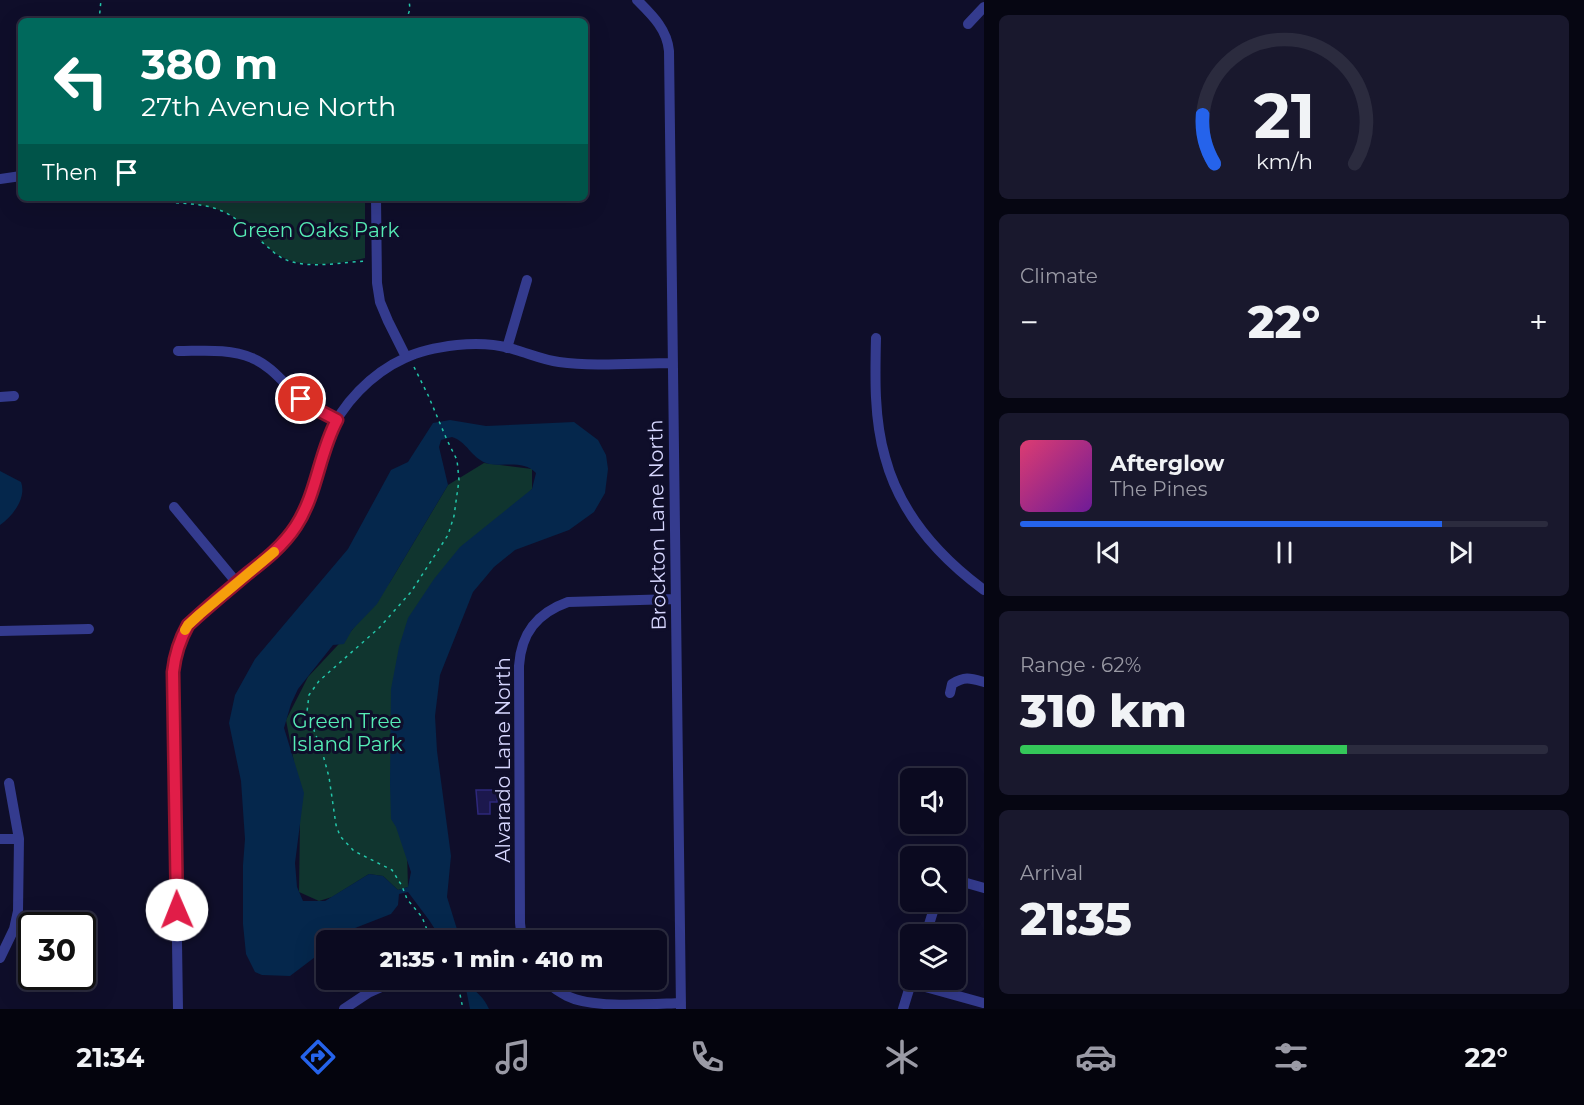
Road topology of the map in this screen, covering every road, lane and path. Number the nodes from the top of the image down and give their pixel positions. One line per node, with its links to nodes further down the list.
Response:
1 (101, 0): 5 (path)
2 (409, 0): 6 (path)
3 (637, 0): 18 (street, Brockton Lane North)
4 (984, 7): 7 (street)
5 (99, 18)
6 (407, 18)
7 (968, 24)
8 (18, 176): 9 (street)
9 (0, 179)
10 (161, 201): 12 (path)
11 (376, 201): 17 (street)
12 (369, 261)
13 (527, 280): 15 (street)
14 (876, 338): 24 (street)
15 (507, 348): 17 (street); 18 (street)
16 (178, 351): 21 (street)
17 (409, 361): 21 (street); 35 (path)
18 (673, 363): 25 (street, Brockton Lane North)
19 (14, 396): 20 (street)
20 (0, 397)
21 (337, 420): 23 (street)
22 (174, 507): 23 (street)
23 (237, 583): 46 (street)
24 (984, 590)
25 (675, 599): 36 (street, Alvarado Lane North); 44 (street, Brockton Lane North)
26 (89, 629): 27 (street)
27 (0, 631)
28 (984, 682): 29 (street)
29 (950, 693)
30 (9, 783): 32 (street)
31 (0, 839): 32 (street)
32 (20, 839): 37 (street)
33 (966, 883): 34 (street)
34 (984, 888)
35 (427, 930)
36 (521, 930)
37 (0, 958)
38 (375, 990): 47 (street)
39 (459, 990): 48 (path)
40 (558, 990): 45 (street)
41 (909, 990): 49 (street)
42 (939, 990): 43 (street)
43 (982, 1004)
44 (681, 1006): 45 (street)
45 (604, 1007)
46 (178, 1009)
47 (344, 1009)
48 (463, 1009)
49 (903, 1009)

